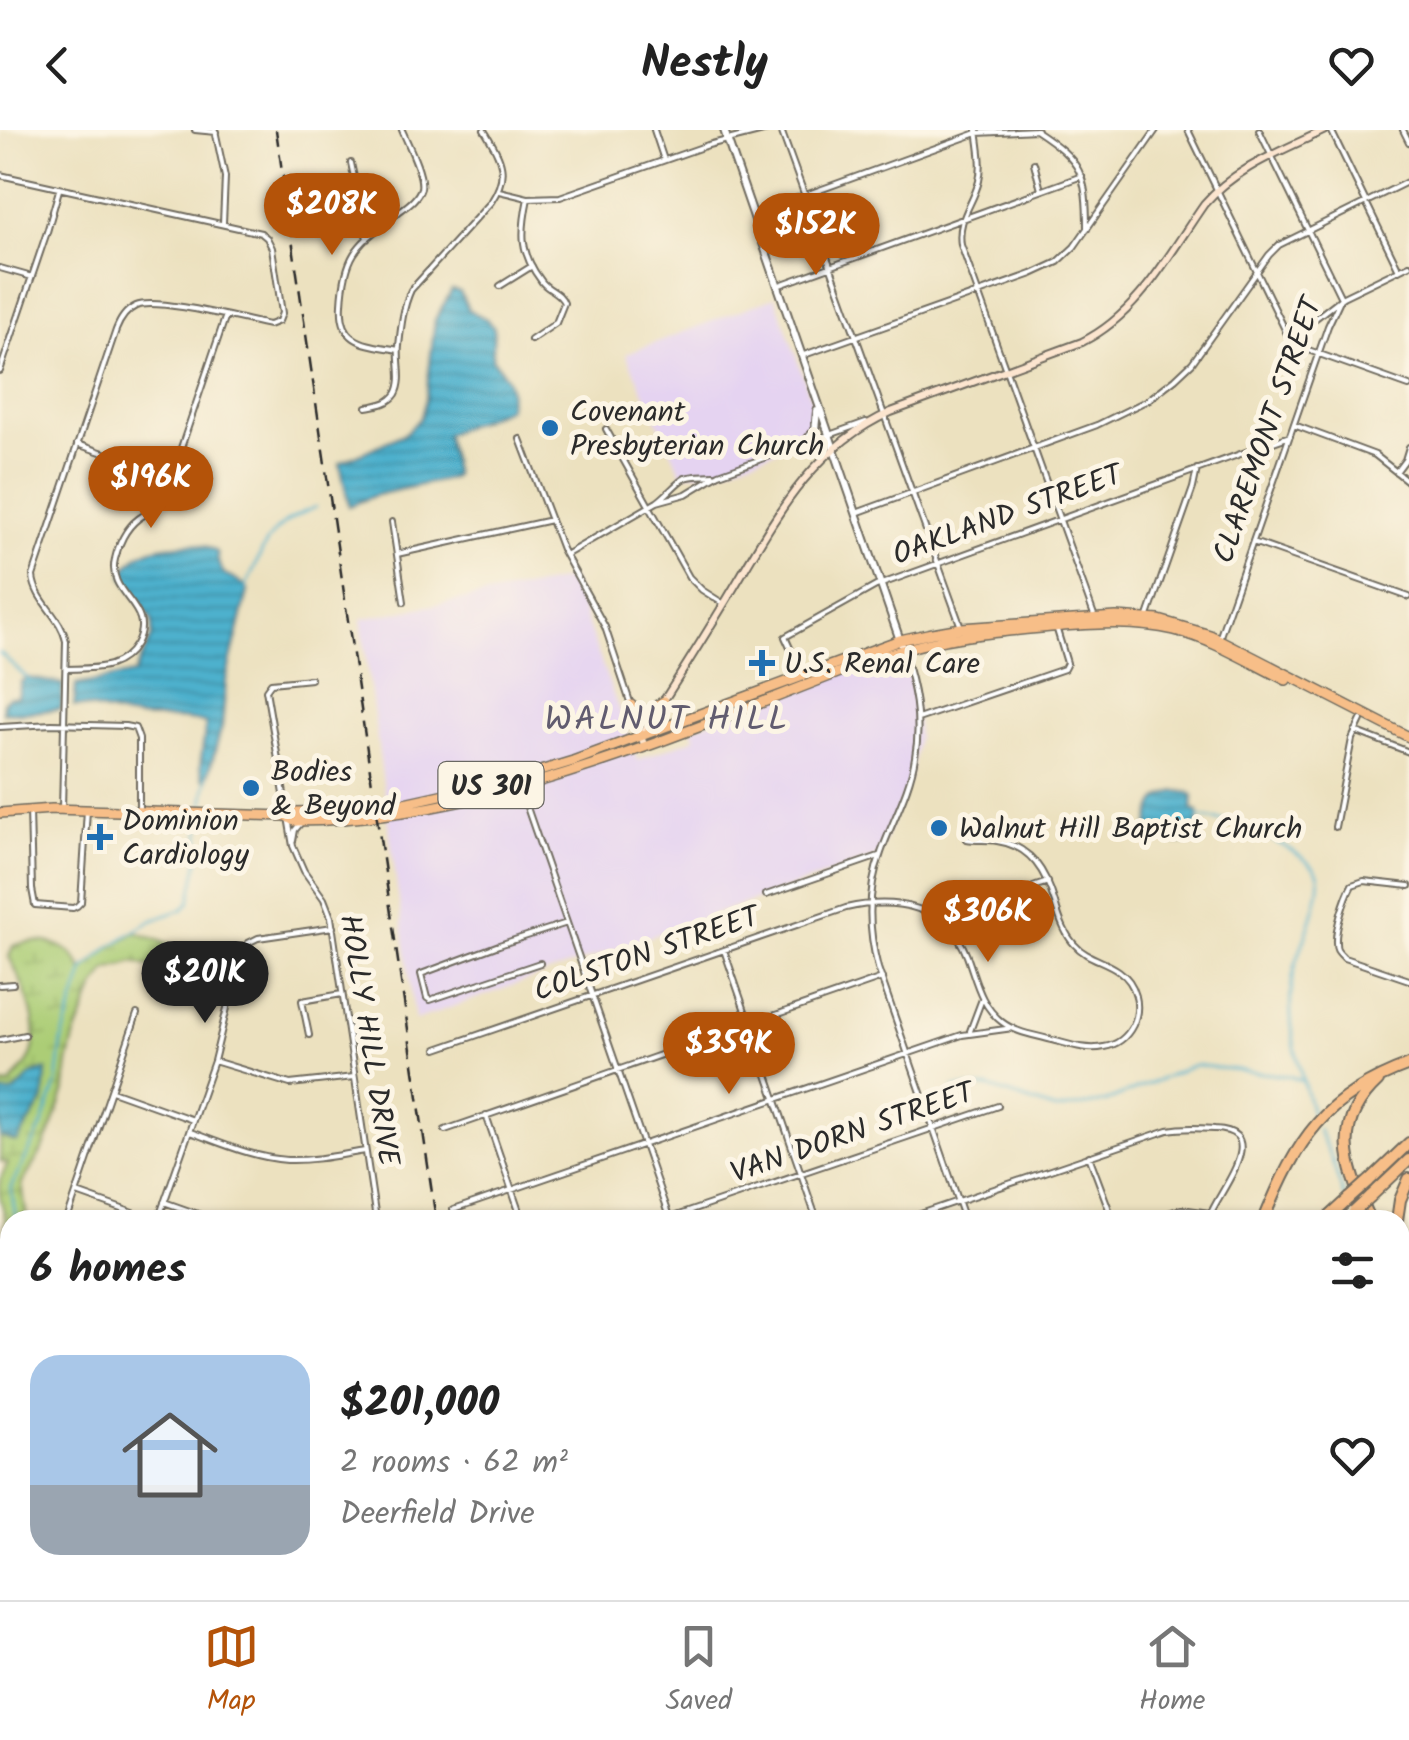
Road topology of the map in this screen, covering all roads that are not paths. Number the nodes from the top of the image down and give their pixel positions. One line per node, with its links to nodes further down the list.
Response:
1 (195, 130): 14 (street)
2 (402, 130): 37 (street)
3 (484, 130): 27 (street)
4 (654, 130): 19 (street)
5 (724, 130): 16 (street)
6 (767, 130): 16 (street)
7 (781, 130): 29 (street)
8 (1036, 130): 15 (street); 23 (street)
9 (1156, 130): 35 (street)
10 (1188, 130): 26 (street)
11 (1259, 130): 18 (street, CLAREMONT STREET)
12 (1328, 130): 18 (main road); 31 (street)
13 (1403, 130): 17 (street)
14 (216, 131): 34 (street)
15 (977, 131): 29 (street); 33 (street)
16 (727, 140): 19 (street); 32 (street)
17 (1409, 142)
18 (1272, 156): 26 (main road); 36 (street, CLAREMONT STREET)
19 (664, 160): 30 (street)
20 (351, 163): 37 (street)
21 (1034, 164): 28 (street)
22 (0, 174): 25 (street)
23 (1082, 176): 28 (street); 35 (street)
24 (1409, 182): 31 (street)
25 (59, 188): 34 (street); 44 (street)
26 (1217, 189): 43 (street); 57 (main road)
27 (498, 190): 30 (street); 53 (street)
28 (1042, 190): 33 (street)
29 (804, 196): 32 (street); 40 (street)
30 (528, 198): 39 (street)
31 (1366, 202): 36 (street); 42 (street)
32 (752, 214): 46 (street)
33 (964, 218): 40 (street); 47 (street)
34 (223, 223): 49 (street)
35 (1086, 229): 47 (street)
36 (1308, 230): 43 (street); 48 (street, CLAREMONT STREET)
37 (367, 239): 53 (street)
38 (1409, 265): 42 (street)
39 (532, 266): 45 (street); 52 (street)
40 (830, 266): 46 (street); 50 (street)
41 (0, 268): 44 (street)
42 (1399, 270): 48 (street)
43 (1257, 272): 51 (street); 72 (street)
44 (32, 277): 56 (street)
45 (500, 286)
46 (777, 286): 55 (street)
47 (977, 292): 50 (street); 57 (street)
48 (1341, 298): 51 (street); 54 (street, CLAREMONT STREET)
49 (226, 316): 68 (street); 76 (street)
50 (856, 337): 55 (street); 61 (street)
51 (1289, 339): 54 (street)
52 (531, 340)
53 (398, 350): 60 (street)
54 (1319, 354): 58 (street); 63 (street, CLAREMONT STREET)
55 (801, 356): 59 (street)
56 (0, 368)
57 (1005, 370): 61 (main road); 72 (street)
58 (1409, 386)
59 (817, 404): 65 (street); 69 (street)
60 (367, 407)
61 (884, 415): 62 (main road); 78 (street)
62 (871, 421): 65 (street); 71 (main road)
63 (1294, 424): 66 (street, CLAREMONT STREET); 74 (street)
64 (606, 428): 80 (street)
65 (828, 435): 69 (street); 71 (street)
66 (1290, 436): 73 (street, OAKLAND STREET); 85 (street, CLAREMONT STREET)
67 (520, 439): 83 (street)
68 (76, 444): 76 (street); 99 (street)
69 (803, 444): 75 (street)
70 (1409, 446): 74 (street)
71 (833, 448): 81 (street); 92 (main road)
72 (1033, 448): 78 (street); 82 (street)
73 (1197, 469): 82 (street, OAKLAND STREET); 94 (street)
74 (1396, 472): 77 (street)
75 (718, 474): 79 (street); 79 (street)
76 (172, 476): 99 (street)
77 (1409, 482)
78 (912, 492): 81 (street); 88 (street)
79 (656, 502): 80 (street)
80 (649, 507): 87 (street); 92 (street)
81 (855, 513): 89 (street)
82 (1058, 519): 88 (street, OAKLAND STREET); 93 (street)
83 (551, 520): 86 (street); 87 (street)
84 (392, 522): 86 (street)
85 (1253, 542): 90 (street); 97 (street, CLAREMONT STREET)
86 (397, 554): 91 (street)
87 (565, 555): 103 (street)
88 (938, 563): 89 (street, OAKLAND STREET); 96 (street)
89 (880, 584): 98 (street); 100 (street, OAKLAND STREET)
90 (1409, 597)
91 (404, 602)
92 (724, 604): 102 (main road)
93 (1096, 621): 94 (main road, US 301); 95 (main road, US 301)
94 (1146, 622): 97 (main road, US 301)
95 (1056, 624): 96 (main road, US 301); 104 (street)
96 (963, 632): 98 (main road, US 301)
97 (1218, 642): 105 (main road, US 301); 111 (main road, US 301)
98 (901, 645): 100 (main road, US 301); 104 (street); 110 (main road, US 301)
99 (66, 670): 107 (street)
100 (803, 675): 106 (main road, US 301)
101 (310, 680): 119 (street, HOLLY HILL DRIVE)
102 (664, 701): 103 (main road); 106 (main road); 110 (main road)
103 (631, 705): 110 (street)
104 (918, 718): 124 (street)
105 (1361, 720): 109 (street); 111 (main road, US 301)
106 (676, 723): 110 (main road, US 301)
107 (64, 724): 108 (street); 114 (street); 117 (street)
108 (0, 727)
109 (1355, 731): 112 (street); 121 (street)
110 (643, 740): 113 (main road, US 301)
111 (1409, 740)
112 (1409, 752)
113 (519, 782): 119 (main road, US 301); 120 (main road, US 301); 129 (street)
114 (62, 809): 115 (main road, US 301); 116 (main road, US 301)
115 (30, 810): 116 (street); 118 (main road, US 301)
116 (86, 810): 117 (main road, US 301)
117 (138, 812): 119 (main road, US 301)
118 (0, 813)
119 (286, 816): 120 (main road, US 301); 123 (street, HOLLY HILL DRIVE)
120 (306, 821): 123 (street)
121 (1335, 827)
122 (967, 840): 125 (street)
123 (293, 846): 130 (street, HOLLY HILL DRIVE)
124 (880, 856): 127 (street); 128 (street)
125 (1048, 882): 131 (street); 143 (street)
126 (1409, 886): 135 (street)
127 (766, 895)
128 (870, 904): 131 (street, COLSTON STREET); 132 (street, COLSTON STREET); 134 (street)
129 (567, 923): 133 (street); 139 (street)
130 (332, 927): 138 (street, HOLLY HILL DRIVE); 150 (street)
131 (955, 932): 140 (street)
132 (724, 950): 139 (street, COLSTON STREET); 142 (street)
133 (540, 963)
134 (882, 978): 142 (street); 149 (street)
135 (1409, 980)
136 (12, 984): 137 (street)
137 (0, 985)
138 (342, 994): 146 (street); 154 (street, HOLLY HILL DRIVE)
139 (592, 996): 148 (street, COLSTON STREET); 152 (street)
140 (982, 998): 143 (street); 144 (street)
141 (137, 1014): 155 (street)
142 (750, 1024): 152 (street); 156 (street)
143 (1013, 1028): 144 (street)
144 (969, 1033): 149 (street)
145 (25, 1035): 147 (street)
146 (309, 1036)
147 (0, 1039)
148 (436, 1049)
149 (908, 1053): 156 (street); 160 (street)
150 (214, 1060): 154 (street); 159 (street)
151 (1409, 1065): 153 (highway)
152 (618, 1070): 158 (street); 164 (street)
153 (1391, 1072): 190 (highway); 193 (highway)
154 (354, 1077): 165 (street, HOLLY HILL DRIVE)
155 (111, 1091): 159 (street); 172 (street)
156 (775, 1098): 164 (street); 169 (street)
157 (998, 1106): 160 (street, VAN DORN STREET)
158 (486, 1115): 161 (street); 171 (street)
159 (193, 1120): 162 (street)
160 (933, 1128): 169 (street, VAN DORN STREET); 173 (street)
161 (444, 1130)
162 (188, 1132): 165 (street); 175 (street)
163 (1409, 1143): 191 (highway, bridge)
164 (644, 1144): 171 (street); 183 (street)
165 (365, 1151): 180 (street, HOLLY HILL DRIVE)
166 (1089, 1156): 173 (street); 188 (street); 189 (street)
167 (1409, 1160): 174 (highway)
168 (1409, 1169): 174 (highway)
169 (801, 1172): 184 (street, VAN DORN STREET); 185 (street)
170 (1409, 1179): 194 (highway)
171 (512, 1190): 181 (street); 182 (street)
172 (76, 1192): 176 (street); 177 (street)
173 (958, 1201): 186 (street); 187 (street)
174 (1371, 1201): 192 (highway, bridge)
175 (164, 1202): 178 (street); 179 (street)
176 (70, 1210)
177 (127, 1210)
178 (160, 1210)
179 (186, 1210)
180 (374, 1210)
181 (454, 1210)
182 (519, 1210)
183 (664, 1210)
184 (693, 1210)
185 (814, 1210)
186 (932, 1210)
187 (961, 1210)
188 (1109, 1210)
189 (1212, 1210)
190 (1268, 1210)
191 (1337, 1210)
192 (1361, 1210)
193 (1366, 1210)
194 (1398, 1210)

